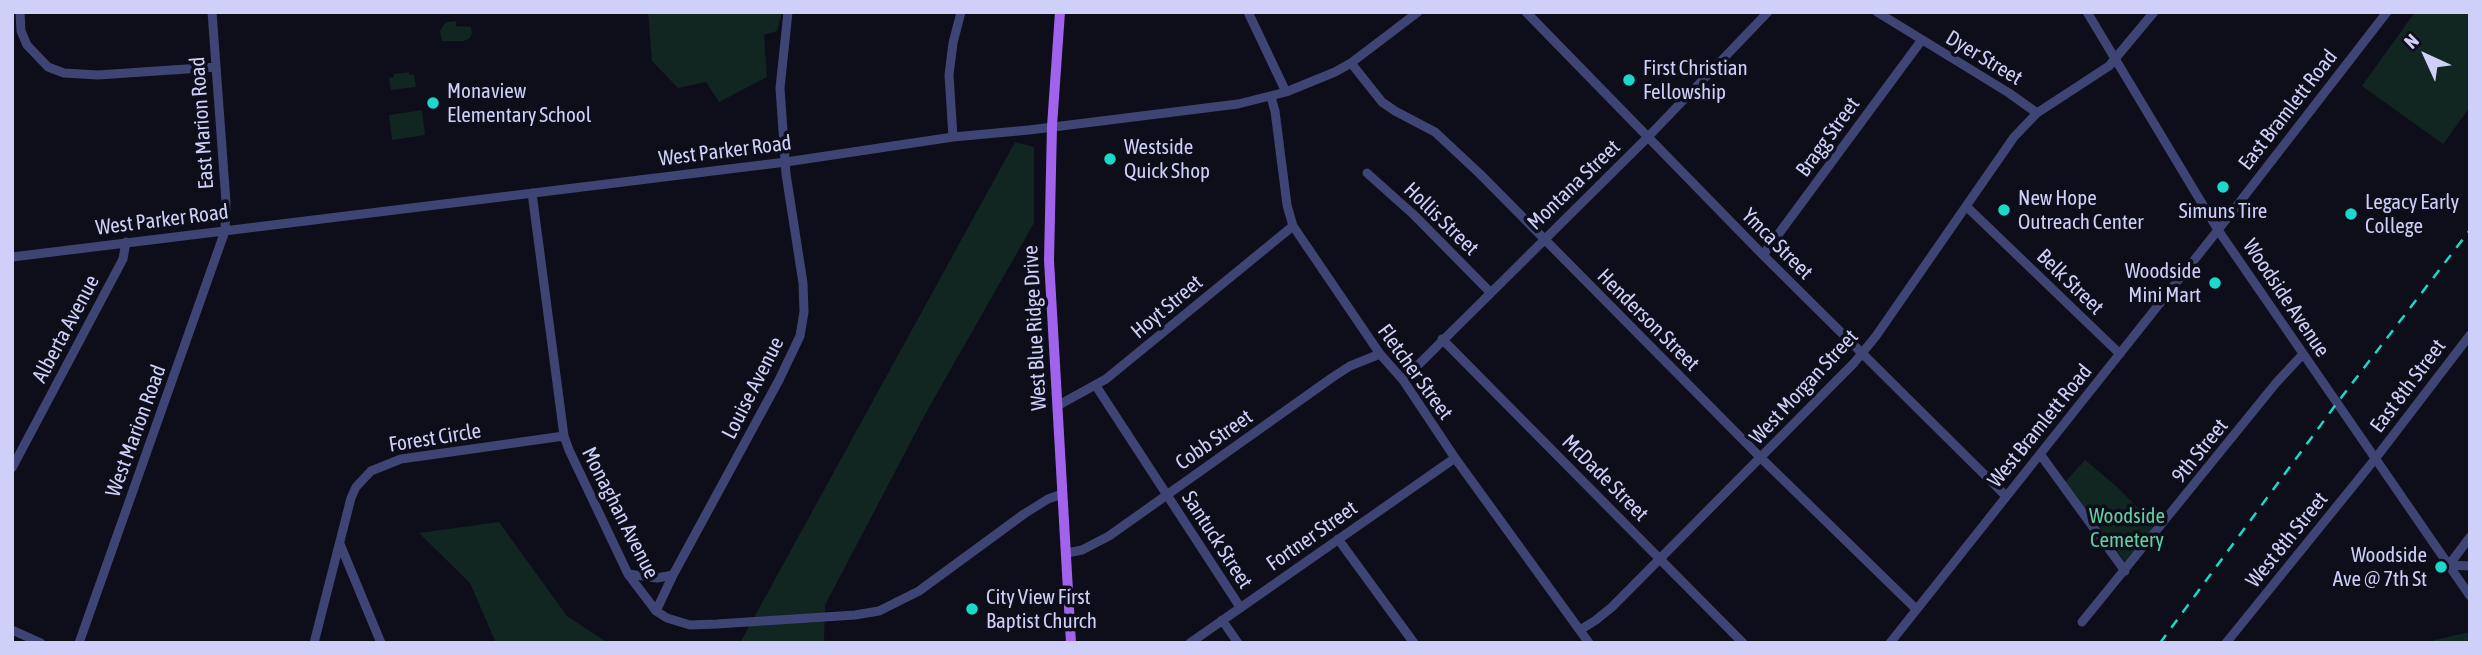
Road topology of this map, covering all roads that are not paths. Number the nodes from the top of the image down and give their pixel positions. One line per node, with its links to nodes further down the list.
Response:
1 (20, 12): 17 (street)
2 (212, 12): 17 (street, East Marion Road)
3 (788, 12): 24 (street, Louise Avenue)
4 (961, 12): 22 (street)
5 (1060, 12): 21 (main road, West Blue Ridge Drive)
6 (1248, 12): 18 (street)
7 (1418, 12): 16 (street, West Parker Road)
8 (1526, 12): 23 (street, Ymca Street)
9 (1768, 12): 23 (street, Montana Street)
10 (1877, 12): 14 (street, Dyer Street)
11 (2087, 12): 15 (street, Woodside Avenue)
12 (2154, 12): 15 (street, West Morgan Street)
13 (2387, 12): 29 (street, East Bramlett Road)
14 (1921, 40): 20 (street, Dyer Street); 33 (street, Bragg Street)
15 (2115, 58): 20 (street, West Morgan Street); 29 (street, Woodside Avenue)
16 (1351, 64): 18 (street, West Parker Road); 31 (street, Henderson Street)
17 (216, 67): 30 (street, East Marion Road)
18 (1286, 92): 19 (street, West Parker Road)
19 (1271, 97): 21 (street, West Parker Road); 28 (street, Fletcher Street)
20 (2037, 113): 27 (street, West Morgan Street)
21 (1052, 126): 22 (street, West Parker Road); 44 (main road, West Blue Ridge Drive)
22 (953, 137): 24 (street, West Parker Road)
23 (1647, 138): 31 (street, Montana Street); 33 (street, Ymca Street)
24 (786, 162): 26 (street, West Parker Road); 63 (street, Louise Avenue)
25 (1367, 173): 35 (street, Hollis Street)
26 (532, 193): 30 (street, West Parker Road); 45 (street, Monaghan Avenue)
27 (1966, 206): 38 (street, West Morgan Street); 40 (street, Belk Street)
28 (1293, 226): 39 (street, Fletcher Street); 43 (street, Hoyt Street)
29 (2218, 230): 40 (street, West Bramlett Road); 41 (street, Woodside Avenue)
30 (225, 231): 32 (street, West Parker Road); 73 (street, West Marion Road)
31 (1543, 239): 35 (street, Montana Street); 48 (street, Henderson Street)
32 (126, 242): 34 (street, West Parker Road); 50 (street, Alberta Avenue)
33 (1763, 254): 38 (street, Ymca Street)
34 (12, 257)
35 (1490, 292): 37 (street, Montana Street)
36 (2470, 335): 49 (street, East 8th Street)
37 (1442, 339): 42 (street, Montana Street); 58 (street, McDade Street)
38 (1862, 353): 48 (street, West Morgan Street); 53 (street, Ymca Street)
39 (1380, 354): 42 (street, Fletcher Street); 52 (street, Cobb Street)
40 (2120, 354): 46 (street, West Bramlett Road)
41 (2303, 354): 49 (street, Woodside Avenue); 61 (street, 9th Street)
42 (1402, 380): 47 (street, Fletcher Street)
43 (1096, 386): 44 (street, Hoyt Street); 52 (street, Santuck Street)
44 (1057, 406): 51 (main road, West Blue Ridge Drive)
45 (564, 436): 56 (street, Forest Circle); 62 (street, Monaghan Avenue)
46 (2040, 454): 53 (street, West Bramlett Road); 61 (street)
47 (1455, 458): 55 (street, Fortner Street); 71 (street, Fletcher Street)
48 (1761, 458): 58 (street, West Morgan Street); 66 (street, Henderson Street)
49 (2375, 459): 59 (street, Woodside Avenue); 83 (street, West 8th Street)
50 (12, 468)
51 (1062, 494): 57 (main road, West Blue Ridge Drive); 67 (street, Monaghan Avenue)
52 (1167, 494): 57 (street, Cobb Street); 65 (street, Santuck Street)
53 (2006, 496): 66 (street, West Bramlett Road)
54 (2470, 537): 59 (street)
55 (1338, 539): 65 (street, Fortner Street); 79 (street)
56 (340, 544): 74 (street, Forest Circle); 75 (street)
57 (1067, 553): 76 (main road, West Blue Ridge Drive)
58 (1660, 559): 71 (street, West Morgan Street); 81 (street, McDade Street)
59 (2449, 565): 60 (street); 64 (street, Woodside Avenue)
60 (2470, 566)
61 (2125, 570): 69 (street, 9th Street)
62 (628, 574): 63 (street); 67 (street, Monaghan Avenue)
63 (673, 575): 67 (street, Louise Avenue)
64 (2470, 596)
65 (1240, 607): 68 (street, Fortner Street)
66 (1916, 610): 82 (street, West Bramlett Road)
67 (656, 611)
68 (1222, 620): 77 (street, Fortner Street); 78 (street, Santuck Street)
69 (2082, 622)
70 (12, 629): 72 (street)
71 (1580, 629): 80 (street, Fletcher Street)
72 (41, 643)
73 (79, 643)
74 (314, 643)
75 (381, 643)
76 (1071, 643)
77 (1190, 643)
78 (1238, 643)
79 (1414, 643)
80 (1589, 643)
81 (1743, 643)
82 (1890, 643)
83 (2226, 643)

